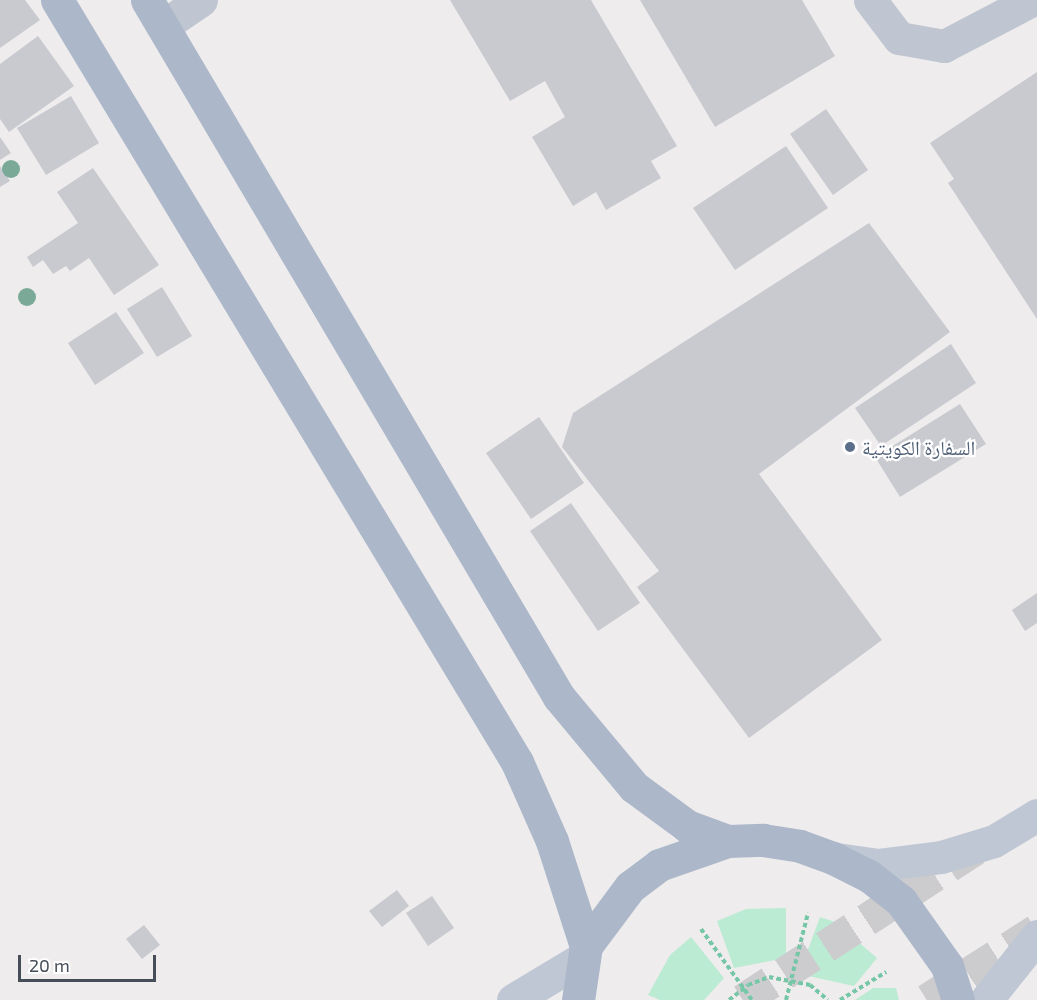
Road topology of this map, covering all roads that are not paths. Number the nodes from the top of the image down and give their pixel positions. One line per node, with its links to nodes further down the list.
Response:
1 (57, 0): 10 (main road)
2 (201, 0): 5 (street)
3 (870, 0): 4 (street)
4 (1032, 0)
5 (155, 13): 7 (main road)
6 (1037, 815): 8 (main road)
7 (728, 841): 8 (main road); 10 (main road)
8 (833, 858): 13 (main road)
9 (1037, 936): 14 (main road)
10 (584, 952): 11 (main road); 12 (main road)
11 (513, 1000)
12 (578, 1000)
13 (958, 1000)
14 (986, 1000)

